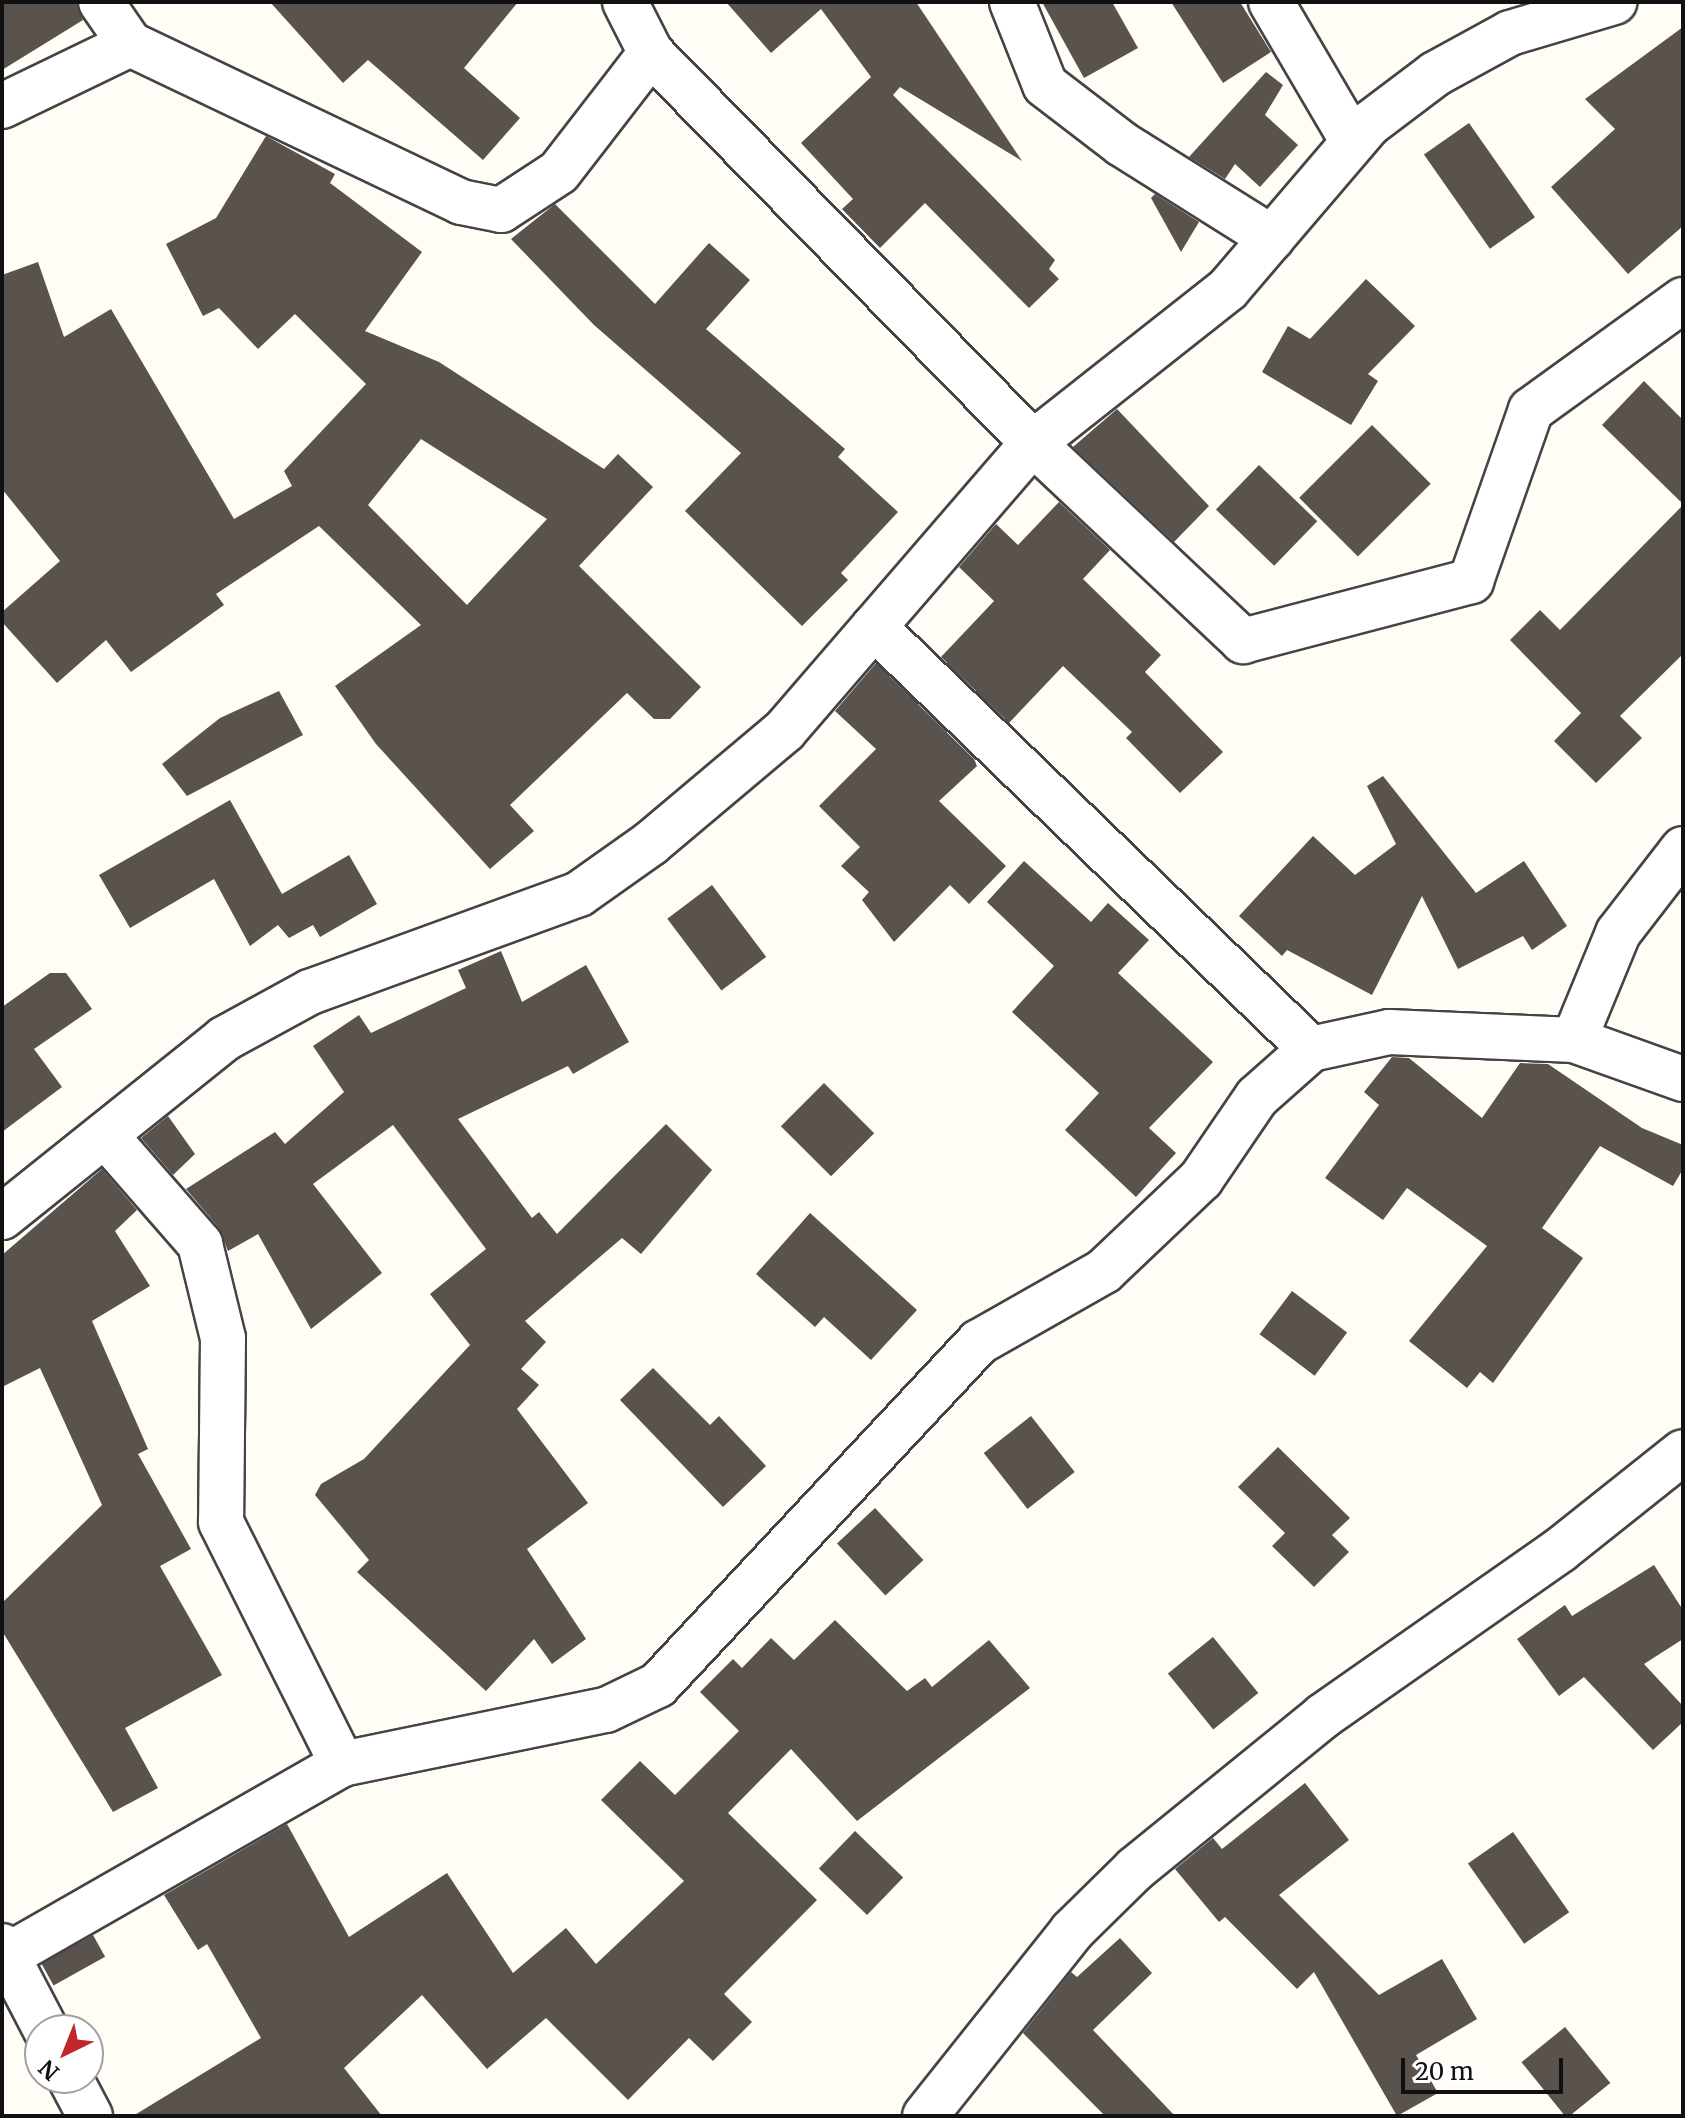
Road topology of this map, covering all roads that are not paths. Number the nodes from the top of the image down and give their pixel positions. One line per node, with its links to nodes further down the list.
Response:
1 (101, 2): 6 (street)
2 (625, 2): 7 (street)
3 (1012, 2): 10 (street)
4 (1271, 2): 9 (street)
5 (1614, 2): 9 (street)
6 (130, 44): 7 (street); 8 (street)
7 (651, 53): 12 (street)
8 (2, 106)
9 (1353, 142): 10 (street)
10 (1272, 238): 12 (street)
11 (1683, 300): 12 (street)
12 (1033, 443): 13 (street)
13 (874, 627): 16 (street); 18 (street)
14 (1683, 849): 15 (street)
15 (1574, 1040): 16 (street); 17 (street)
16 (1311, 1049): 21 (street)
17 (1683, 1079)
18 (105, 1135): 19 (street); 21 (street)
19 (2, 1217)
20 (1683, 1452): 26 (street)
21 (342, 1764): 22 (street)
22 (5, 1951): 23 (street)
23 (38, 2014)
24 (78, 2094): 25 (street)
25 (90, 2116)
26 (925, 2116)

